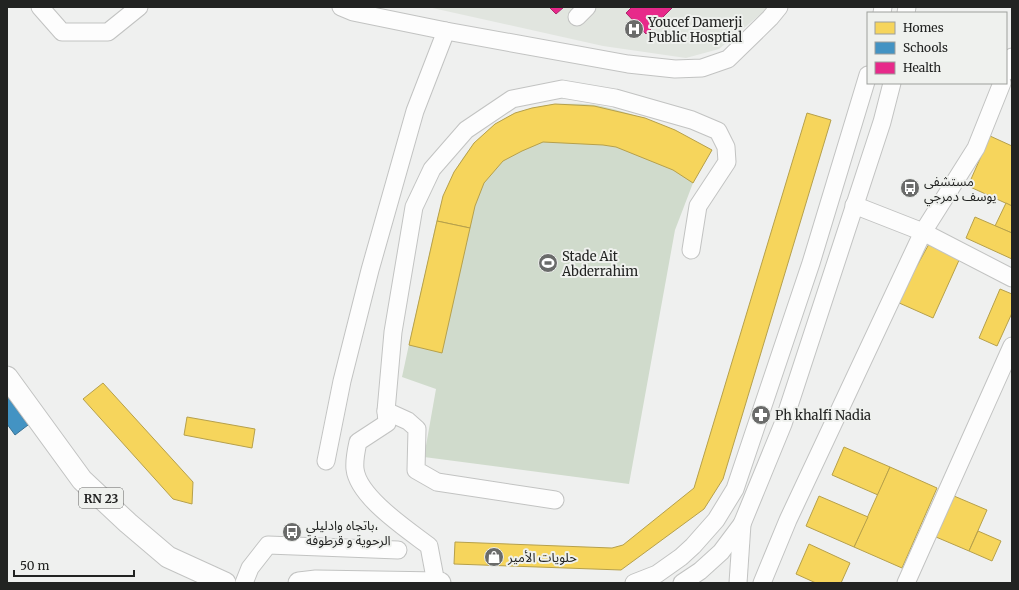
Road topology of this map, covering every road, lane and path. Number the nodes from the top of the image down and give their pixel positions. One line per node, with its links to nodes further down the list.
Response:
1 (40, 7): 2 (street)
2 (139, 7)
3 (341, 7): 5 (street)
4 (779, 7): 5 (street)
5 (446, 31): 20 (street)
6 (1012, 57): 7 (street)
7 (1007, 70)
8 (867, 78): 11 (street)
9 (892, 84): 12 (street)
10 (1002, 84): 14 (street)
11 (856, 114): 12 (street); 29 (street)
12 (882, 122): 13 (street)
13 (854, 205): 14 (street); 22 (street)
14 (923, 232): 16 (street); 32 (street)
15 (691, 250): 19 (street)
16 (1012, 278)
17 (1012, 346): 33 (street)
18 (7, 378): 24 (main road, RN 23)
19 (386, 411): 21 (street); 27 (street)
20 (326, 461)
21 (555, 500)
22 (742, 524): 30 (street); 31 (street)
23 (398, 550): 25 (street)
24 (226, 583)
25 (244, 583)
26 (299, 583): 27 (main road)
27 (436, 583): 28 (main road)
28 (440, 583)
29 (634, 583)
30 (682, 583)
31 (738, 583)
32 (762, 583)
33 (906, 583)

